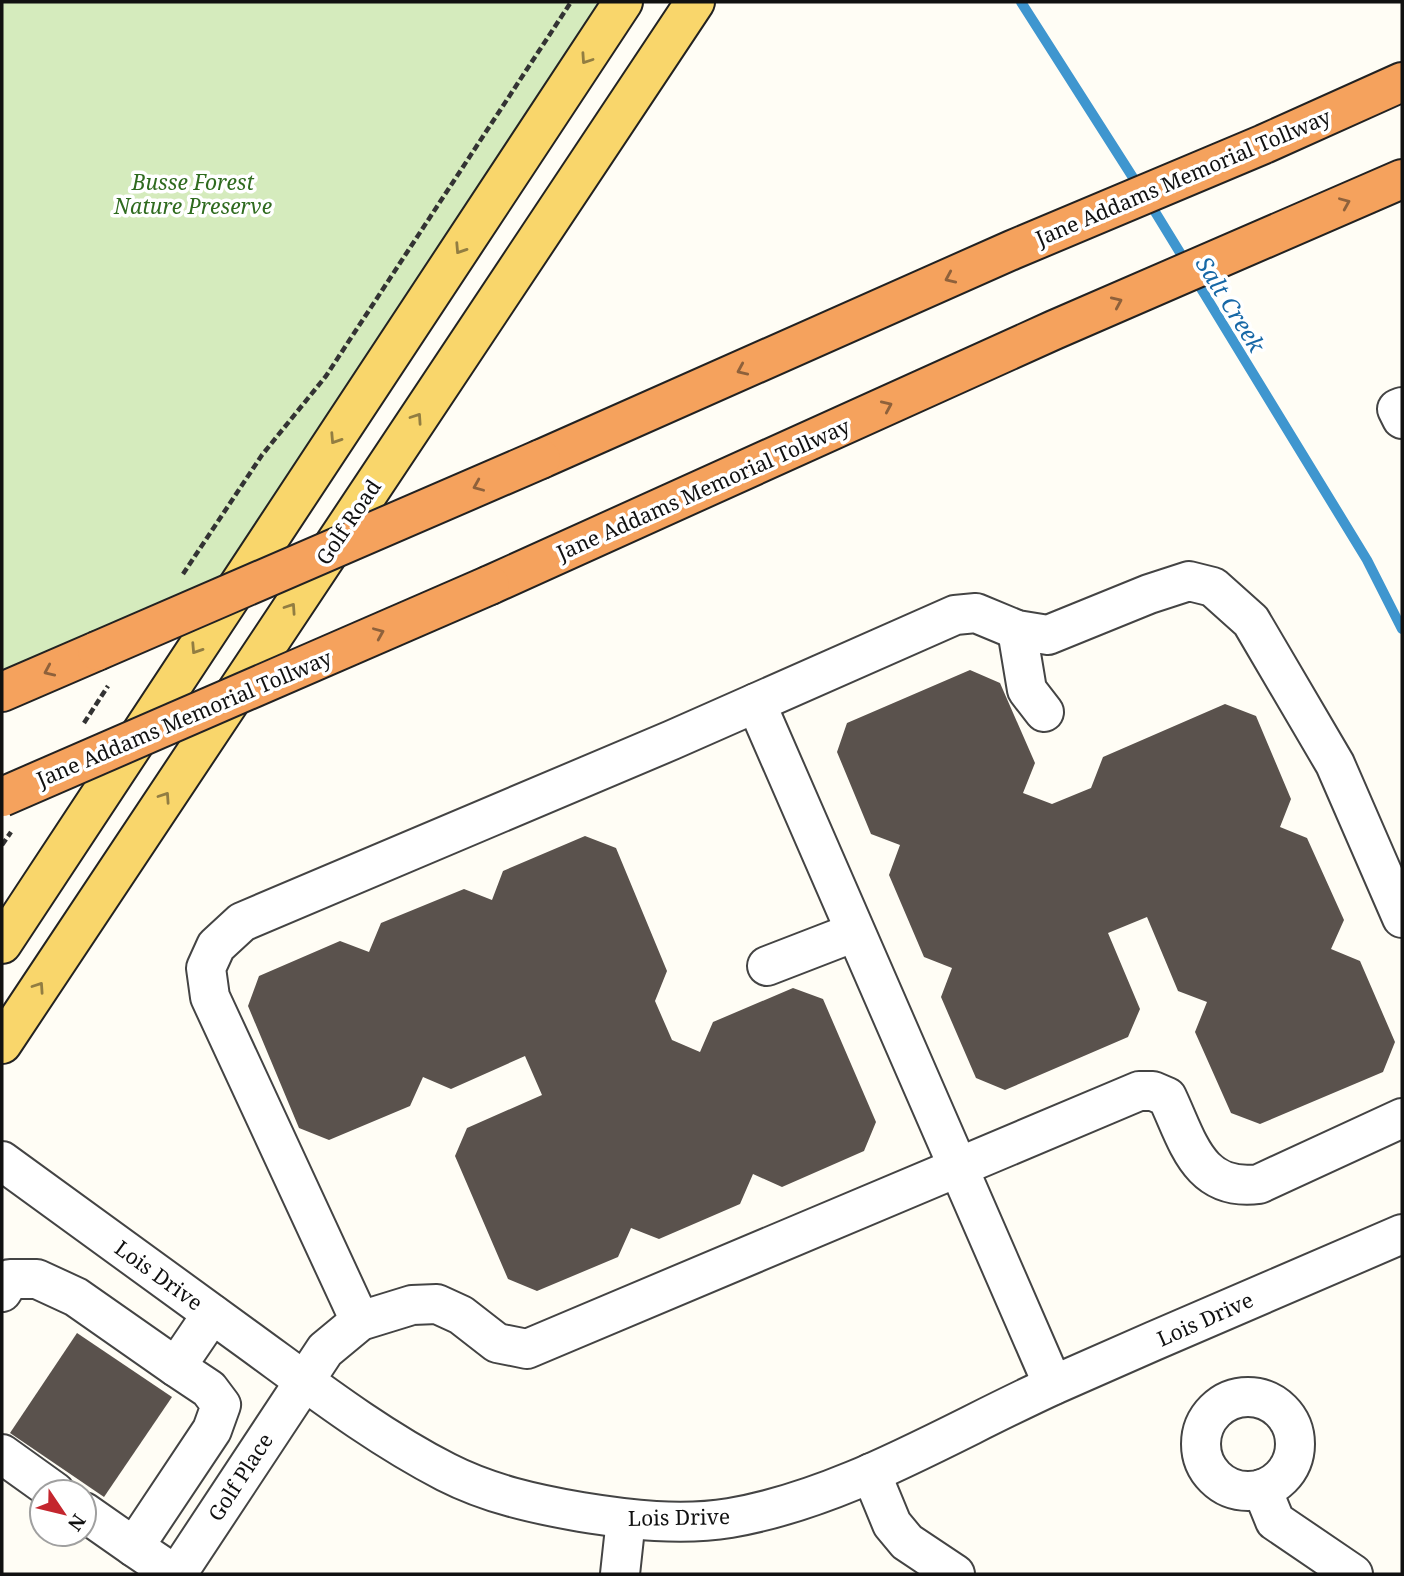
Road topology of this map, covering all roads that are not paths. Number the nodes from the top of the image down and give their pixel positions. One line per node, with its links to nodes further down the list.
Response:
1 (623, 2): 14 (main road, one-way to 14)
2 (695, 2): 16 (main road, Golf Road, one-way to 2)
3 (1402, 82): 8 (highway, Jane Addams Memorial Tollway, one-way to 8, bridge)
4 (1402, 179): 11 (highway, Jane Addams Memorial Tollway, one-way to 4, bridge)
5 (1402, 407): 6 (street)
6 (1402, 419)
7 (1017, 630): 9 (street); 10 (street); 12 (street)
8 (2, 692)
9 (756, 703): 13 (street); 23 (street)
10 (1044, 712)
11 (9, 809)
12 (1402, 918)
13 (855, 932): 15 (street); 19 (street)
14 (2, 944)
15 (767, 966)
16 (2, 1044)
17 (1402, 1118): 19 (street)
18 (2, 1161): 22 (street, Lois Drive)
19 (958, 1168): 23 (street); 26 (street)
20 (1402, 1234): 26 (street, Lois Drive)
21 (2, 1292): 24 (street)
22 (212, 1314): 24 (street); 25 (street, Lois Drive)
23 (360, 1321): 25 (street, Golf Place)
24 (176, 1367): 33 (street)
25 (304, 1380): 31 (street, Lois Drive); 34 (street, Golf Place)
26 (1053, 1385): 28 (street, Lois Drive)
27 (2, 1454): 29 (street)
28 (871, 1473): 31 (street, Lois Drive); 36 (street)
29 (35, 1478)
30 (1262, 1489): 37 (street)
31 (626, 1519): 35 (street)
32 (98, 1522): 33 (street)
33 (134, 1548): 34 (street)
34 (175, 1574)
35 (620, 1574)
36 (955, 1574)
37 (1353, 1574)

